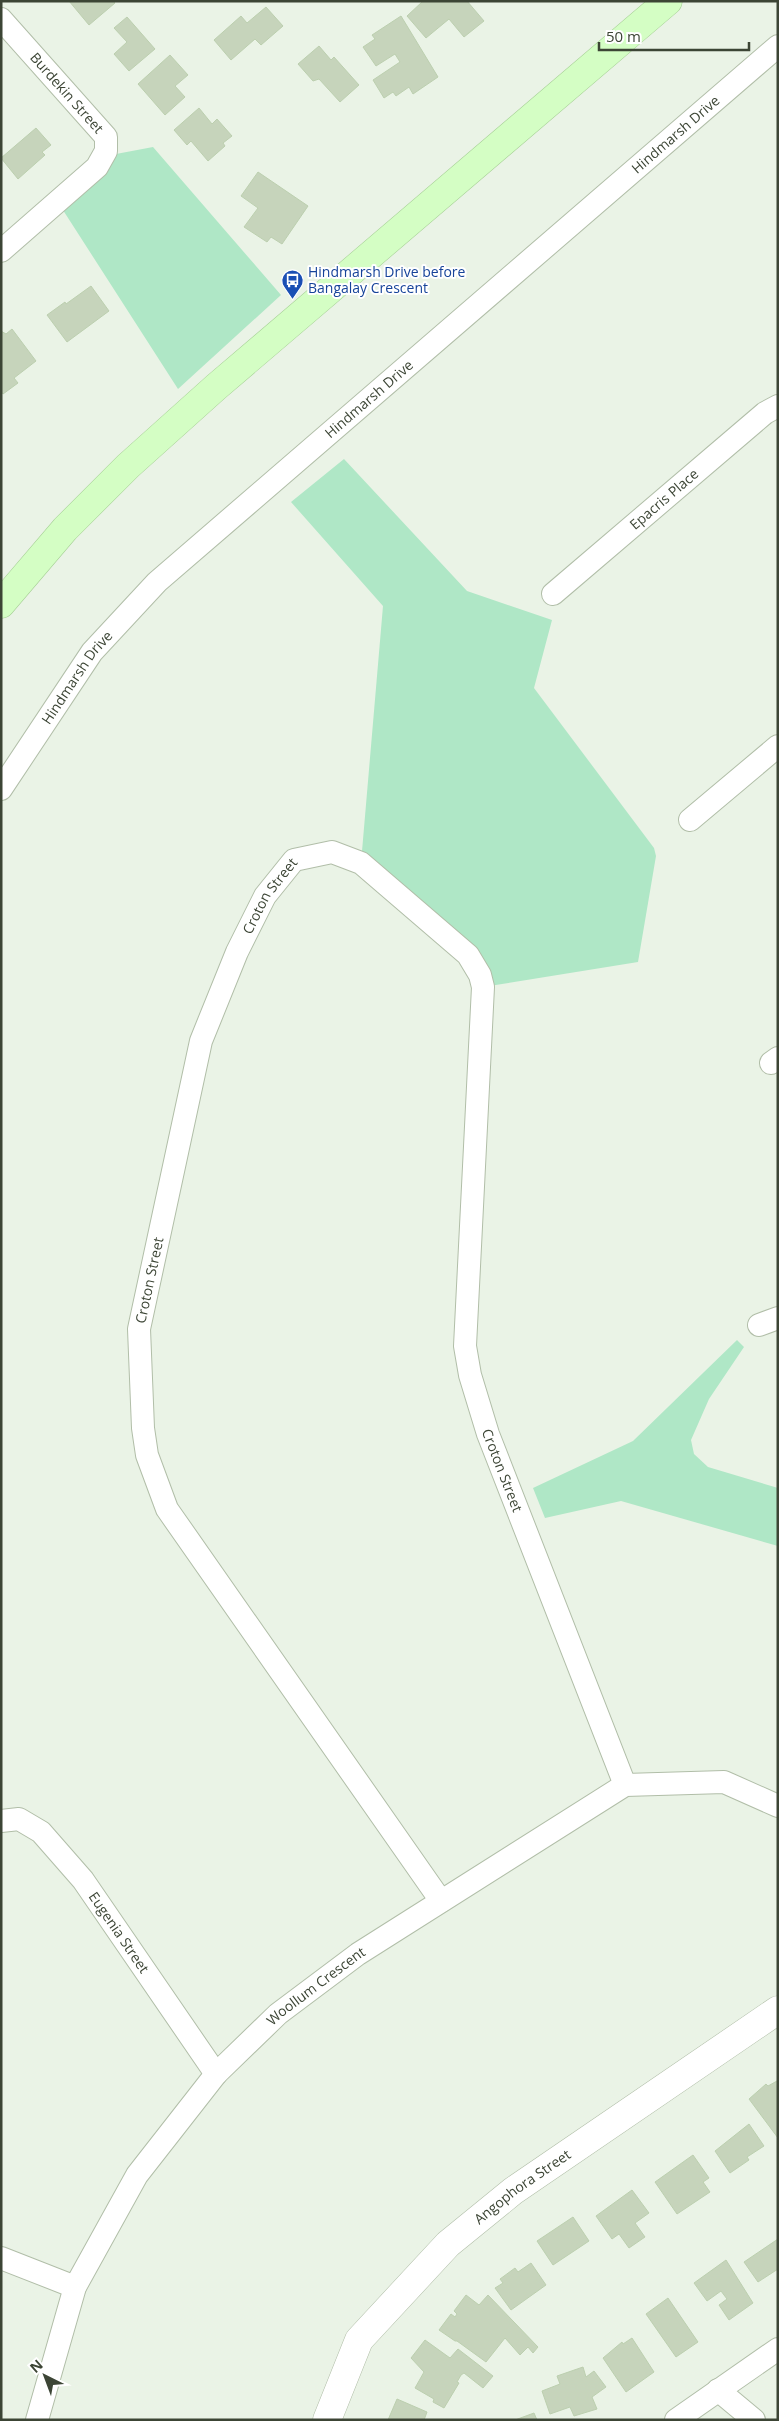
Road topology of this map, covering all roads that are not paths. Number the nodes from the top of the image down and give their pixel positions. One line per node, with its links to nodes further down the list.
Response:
1 (668, 1): 7 (main road)
2 (1, 20): 4 (street, Burdekin Street)
3 (778, 46): 9 (street, Hindmarsh Drive)
4 (1, 250)
5 (778, 406): 6 (street, Epacris Place)
6 (552, 594)
7 (1, 604)
8 (778, 746): 10 (street)
9 (1, 788)
10 (690, 820)
11 (625, 1784): 12 (street); 14 (street, Woollum Crescent); 14 (street, Croton Street)
12 (778, 1806)
13 (1, 1821): 16 (street, Eugenia Street)
14 (441, 1901): 16 (street, Woollum Crescent)
15 (778, 2010): 22 (street, Angophora Street)
16 (216, 2074): 18 (street, Woollum Crescent)
17 (1, 2258): 18 (street)
18 (75, 2287): 21 (street, Woollum Crescent)
19 (778, 2349): 20 (street)
20 (718, 2390): 23 (street); 24 (street)
21 (37, 2420)
22 (327, 2420)
23 (676, 2420)
24 (754, 2420)

